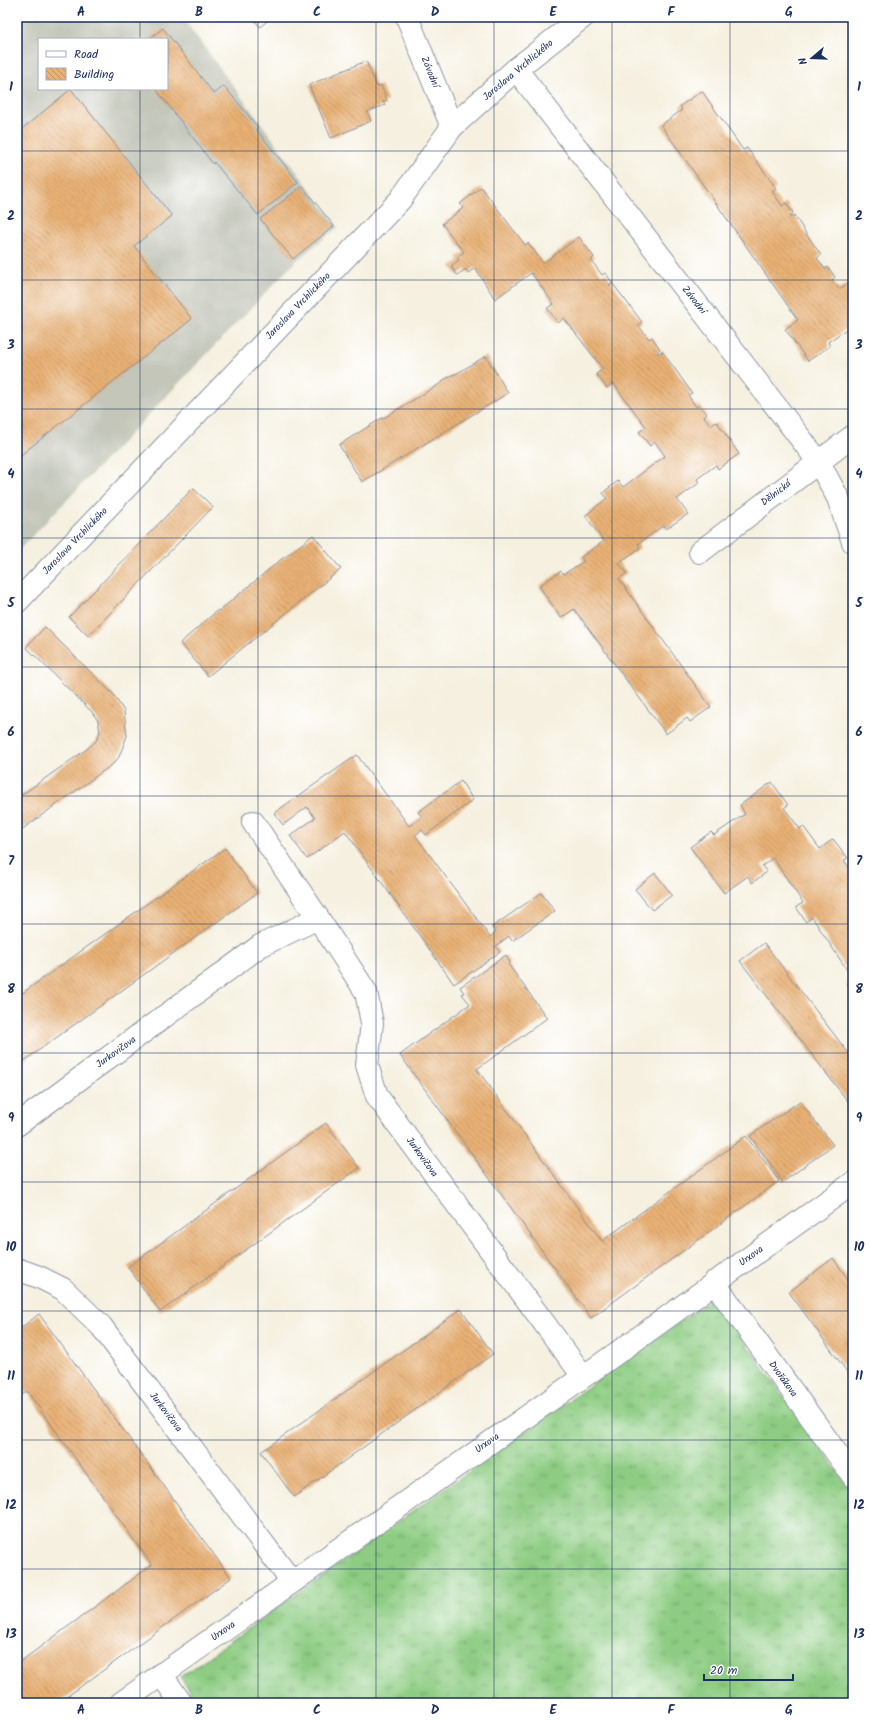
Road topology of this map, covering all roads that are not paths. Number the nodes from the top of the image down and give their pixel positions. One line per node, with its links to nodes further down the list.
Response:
1 (407, 17): 4 (street, Závodní)
2 (583, 17): 3 (street, Jaroslava Vrchlického)
3 (516, 69): 4 (street, Jaroslava Vrchlického); 6 (street, Závodní)
4 (452, 127): 9 (street, Jaroslava Vrchlického)
5 (853, 436): 6 (street, Dělnická)
6 (818, 461): 7 (street, Závodní); 8 (street, Dělnická)
7 (853, 542)
8 (700, 552)
9 (17, 602)
10 (252, 822): 11 (street, Jurkovičova)
11 (318, 918): 12 (street, Jurkovičova); 16 (street, Jurkovičova)
12 (17, 1125)
13 (853, 1182): 15 (street, Urxova)
14 (17, 1269): 18 (street, Jurkovičova)
15 (714, 1282): 16 (street, Urxova); 17 (street, Dvořákova)
16 (583, 1376): 18 (street, Urxova)
17 (853, 1476)
18 (292, 1582): 19 (street, Urxova)
19 (161, 1674): 20 (street, Urxova); 21 (street)
20 (121, 1703)
21 (181, 1703)

